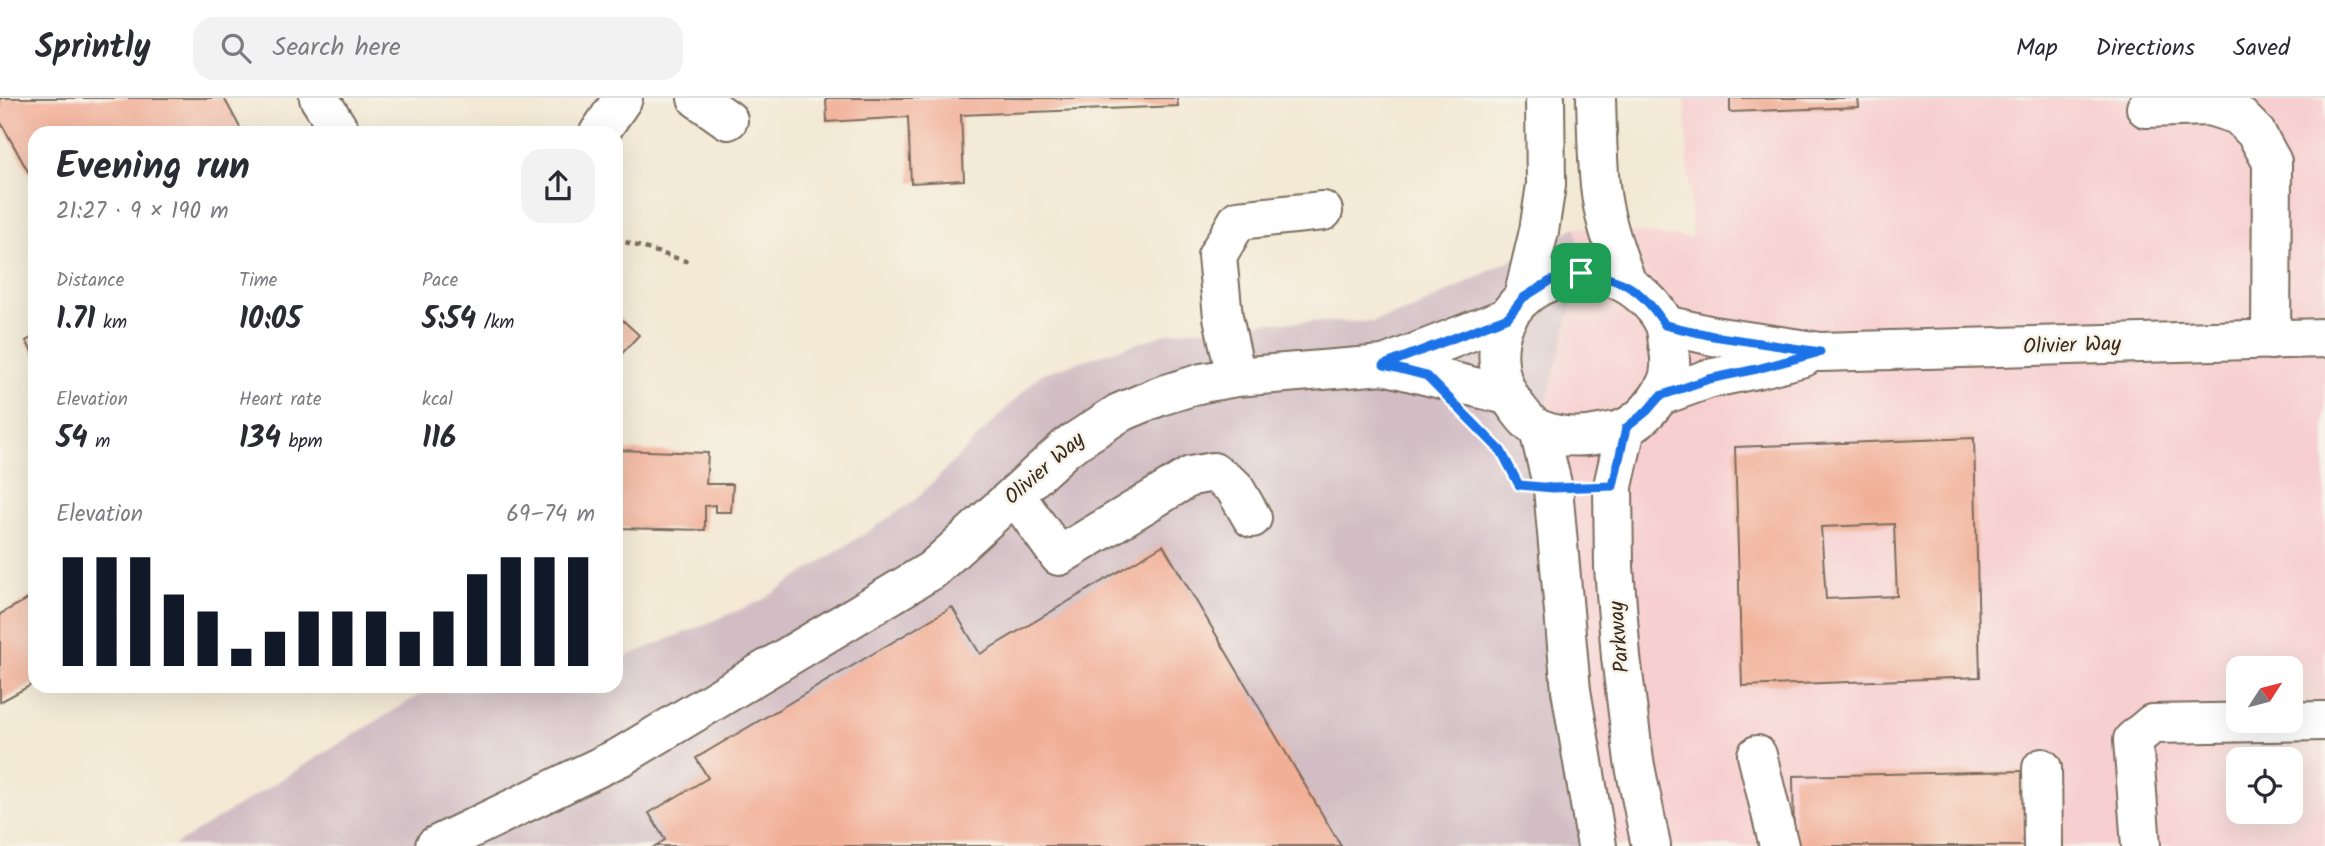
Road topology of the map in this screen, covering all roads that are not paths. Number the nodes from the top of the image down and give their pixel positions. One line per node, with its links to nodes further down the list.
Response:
1 (319, 98): 8 (street)
2 (623, 98): 9 (street)
3 (697, 98): 7 (street)
4 (1545, 98): 12 (street)
5 (1596, 98): 11 (street)
6 (2146, 108): 15 (street)
7 (728, 120)
8 (337, 126)
9 (604, 126)
10 (1323, 211): 18 (street)
11 (1627, 284): 12 (street); 13 (street)
12 (1516, 308): 17 (street, Olivier Way); 19 (street)
13 (1665, 325): 16 (street, Olivier Way); 20 (street)
14 (2325, 338): 15 (street, Olivier Way)
15 (2271, 340): 16 (street, Olivier Way)
16 (1820, 352): 20 (street, Olivier Way)
17 (1384, 365): 18 (street, Olivier Way); 19 (street, Olivier Way)
18 (1236, 377): 23 (street, Olivier Way)
19 (1507, 395): 22 (street)
20 (1660, 396): 21 (street)
21 (1626, 428): 22 (street); 30 (street, Parkway)
22 (1539, 430): 29 (street)
23 (1015, 495): 24 (street); 28 (street, Olivier Way)
24 (1252, 519)
25 (2325, 721): 33 (street)
26 (1757, 755): 31 (street)
27 (2042, 768): 32 (street)
28 (435, 846)
29 (1597, 846)
30 (1651, 846)
31 (1779, 846)
32 (2043, 846)
33 (2141, 846)

